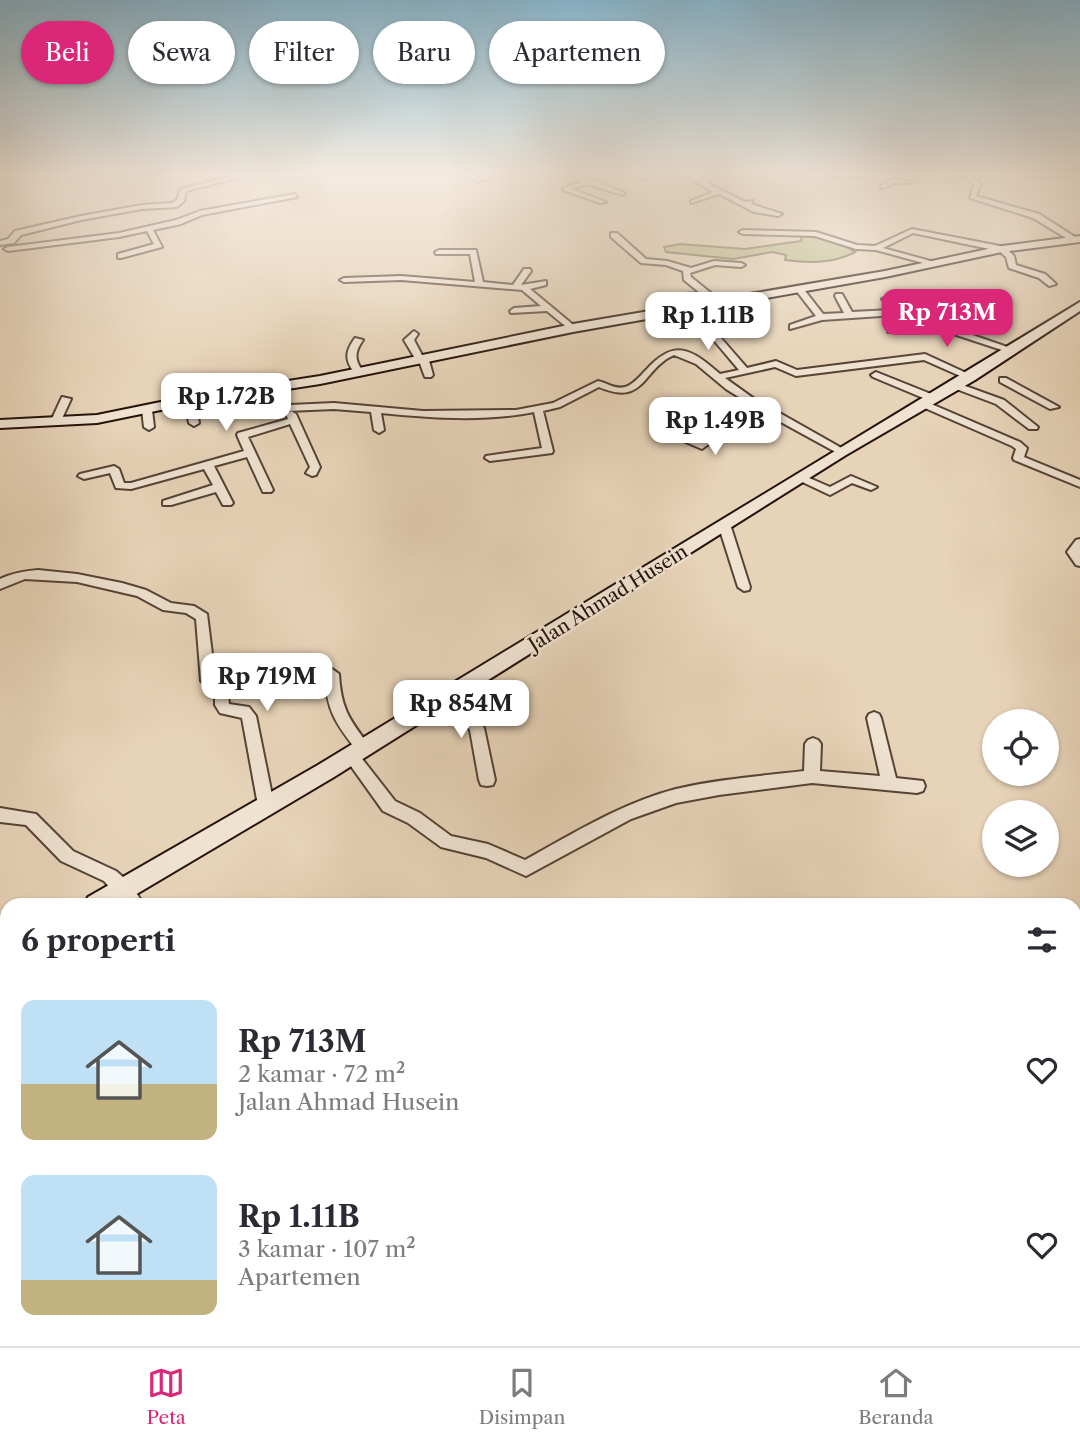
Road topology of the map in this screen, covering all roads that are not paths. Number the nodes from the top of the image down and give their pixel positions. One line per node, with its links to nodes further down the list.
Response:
1 (15, 237): 11 (street)
2 (99, 237): 11 (street)
3 (120, 237): 4 (street)
4 (155, 237)
5 (616, 237): 19 (street)
6 (825, 237): 12 (street)
7 (900, 237): 12 (street)
8 (941, 237): 13 (street)
9 (1077, 239): 13 (street)
10 (0, 243): 11 (street)
11 (9, 245)
12 (876, 248): 16 (street)
13 (1002, 249): 16 (street); 26 (street)
14 (439, 252): 24 (street)
15 (395, 264): 21 (street)
16 (931, 264): 29 (street)
17 (741, 265): 19 (street)
18 (369, 267): 22 (street)
19 (689, 270): 33 (street)
20 (527, 271): 28 (street)
21 (394, 277): 22 (street); 24 (street)
22 (369, 279): 23 (street)
23 (344, 280)
24 (479, 283): 27 (street)
25 (544, 283): 28 (street)
26 (1052, 284)
27 (500, 286): 28 (street); 32 (street)
28 (520, 287): 34 (street)
29 (799, 289): 33 (street); 39 (street)
30 (839, 296): 38 (street)
31 (656, 298): 33 (street)
32 (491, 300)
33 (706, 301): 43 (street); 50 (street)
34 (548, 307): 35 (street); 43 (street)
35 (514, 311)
36 (1077, 311): 47 (street, Jalan Ahmad Husein)
37 (897, 312): 38 (street); 40 (street); 41 (street)
38 (849, 314): 39 (street)
39 (821, 317): 42 (street)
40 (912, 318): 44 (street); 47 (street)
41 (972, 320)
42 (793, 327)
43 (573, 328): 48 (street)
44 (891, 330)
45 (414, 334): 48 (street)
46 (358, 340): 49 (street)
47 (1011, 350): 55 (street, Jalan Ahmad Husein)
48 (421, 358): 49 (street); 51 (street)
49 (358, 370): 56 (street)
50 (745, 371): 53 (street); 55 (street)
51 (428, 375)
52 (876, 375): 60 (street)
53 (719, 377): 62 (street); 65 (street)
54 (1003, 380): 57 (street)
55 (962, 381): 60 (street, Jalan Ahmad Husein); 61 (street)
56 (277, 387): 59 (street); 68 (street)
57 (1023, 390): 61 (street); 63 (street)
58 (66, 399): 69 (street)
59 (190, 400): 66 (street); 70 (street)
60 (927, 401): 77 (street, Jalan Ahmad Husein); 84 (street)
61 (1000, 402): 74 (street)
62 (757, 404): 75 (street); 77 (street)
63 (1054, 407)
64 (375, 409): 67 (street); 68 (street); 76 (street)
65 (538, 409): 67 (street); 79 (street)
66 (147, 410): 69 (street); 73 (street)
67 (462, 412): 72 (street)
68 (291, 414): 78 (street); 81 (street)
69 (55, 423): 71 (street)
70 (194, 423)
71 (0, 424)
72 (463, 426)
73 (149, 427)
74 (1033, 427)
75 (661, 429)
76 (379, 430)
77 (841, 452): 83 (street, Jalan Ahmad Husein)
78 (249, 453): 80 (street); 87 (street)
79 (490, 458)
80 (208, 465): 82 (street); 85 (street)
81 (312, 473)
82 (84, 476)
83 (800, 477): 86 (street); 90 (street, Jalan Ahmad Husein)
84 (1080, 484)
85 (219, 487): 88 (street); 89 (street)
86 (871, 487)
87 (267, 489)
88 (167, 503)
89 (227, 503)
90 (724, 524): 94 (street); 96 (street, Jalan Ahmad Husein)
91 (1080, 543): 92 (street)
92 (1080, 562)
93 (0, 585): 104 (street)
94 (744, 587)
95 (332, 674): 99 (street)
96 (450, 694): 99 (street, Jalan Ahmad Husein); 101 (street)
97 (874, 718): 102 (street)
98 (813, 744): 100 (street)
99 (357, 752): 100 (street); 104 (street, Jalan Ahmad Husein)
100 (813, 777): 102 (street)
101 (487, 780)
102 (890, 784): 103 (street)
103 (918, 786)
104 (266, 805): 106 (street, Jalan Ahmad Husein)
105 (0, 815): 106 (street)
106 (124, 888): 107 (street, Jalan Ahmad Husein); 108 (street)
107 (108, 898)
108 (130, 898)

